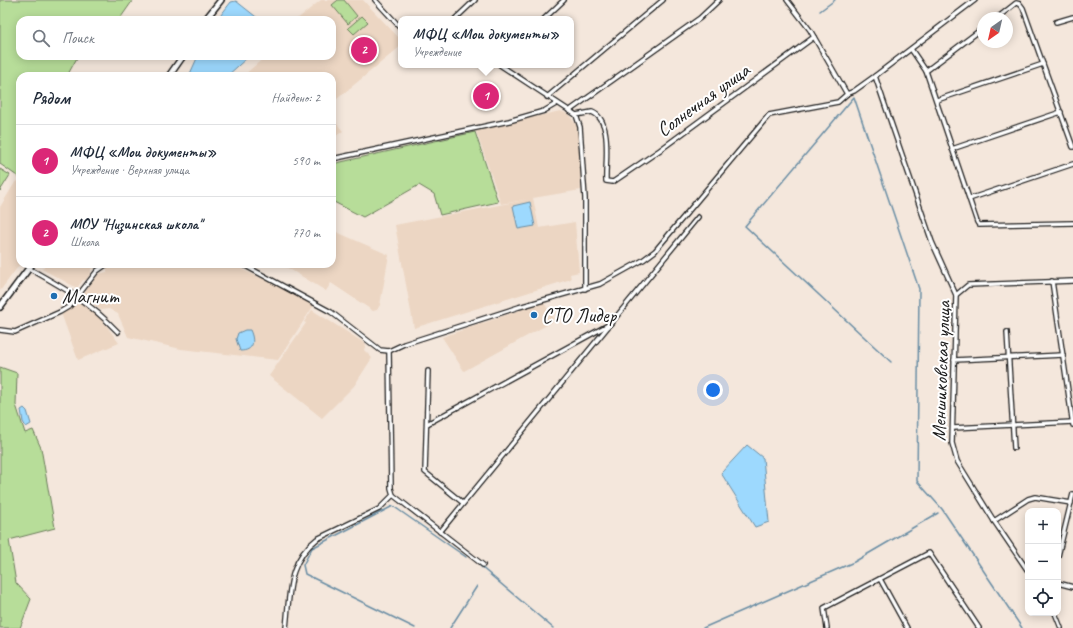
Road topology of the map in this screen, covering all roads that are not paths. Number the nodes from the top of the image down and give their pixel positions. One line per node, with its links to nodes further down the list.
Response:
1 (221, 0): 10 (street)
2 (375, 0): 15 (street)
3 (475, 0): 11 (street)
4 (564, 0): 12 (street)
5 (664, 0): 26 (street)
6 (719, 0): 29 (street)
7 (787, 0): 17 (street)
8 (975, 0): 18 (street)
9 (1005, 12): 20 (street)
10 (208, 16)
11 (458, 16)
12 (547, 16)
13 (1073, 17): 14 (street)
14 (1056, 22)
15 (398, 25)
16 (977, 33): 22 (street)
17 (814, 37): 25 (street); 31 (street, Солнечная улица)
18 (911, 49): 22 (street); 24 (street)
19 (180, 60): 23 (street)
20 (1043, 64): 27 (street); 30 (street)
21 (504, 68): 26 (street)
22 (926, 71): 27 (street)
23 (172, 72)
24 (875, 76): 25 (street); 46 (street)
25 (847, 94): 45 (street)
26 (547, 97): 28 (street)
27 (937, 100): 33 (street)
28 (556, 104): 29 (street); 34 (street)
29 (570, 111): 31 (street)
30 (1061, 112): 32 (street); 33 (street)
31 (576, 115): 45 (street)
32 (1073, 146)
33 (952, 149): 36 (street)
34 (336, 158)
35 (1073, 164): 36 (street)
36 (968, 199): 38 (street)
37 (698, 217): 49 (street)
38 (1073, 223)
39 (29, 268): 48 (street)
40 (34, 268): 47 (street)
41 (101, 268): 47 (street)
42 (249, 268): 53 (street)
43 (1052, 281): 44 (street, Меншиковская улица); 46 (street, Меншиковская улица); 54 (street)
44 (1073, 281)
45 (585, 289): 53 (street)
46 (956, 295): 56 (street, Меншиковская улица)
47 (79, 297): 50 (street); 51 (street)
48 (0, 307)
49 (613, 322): 59 (street); 66 (street)
50 (0, 330)
51 (118, 332)
52 (1007, 332): 55 (street)
53 (389, 351): 64 (street)
54 (1063, 355): 55 (street); 58 (street)
55 (1008, 358): 56 (street); 60 (street)
56 (954, 360): 62 (street, Меншиковская улица)
57 (428, 371): 59 (street)
58 (1072, 422): 60 (street); 61 (street)
59 (427, 424): 66 (street)
60 (1012, 425): 62 (street); 63 (street)
61 (1073, 425)
62 (953, 428): 68 (street, Меншиковская улица)
63 (1014, 448)
64 (393, 494): 69 (street); 77 (street)
65 (1073, 494): 67 (street)
66 (464, 503): 69 (street)
67 (1071, 503): 68 (street); 70 (street)
68 (994, 521): 72 (street, Меншиковская улица)
69 (440, 532): 71 (street)
70 (1061, 544)
71 (483, 565)
72 (1025, 567)
73 (880, 579): 78 (street); 79 (street); 80 (street)
74 (1061, 584): 75 (street)
75 (1073, 587)
76 (1056, 616): 81 (street)
77 (286, 628)
78 (827, 628)
79 (907, 628)
80 (979, 628)
81 (1061, 628)

